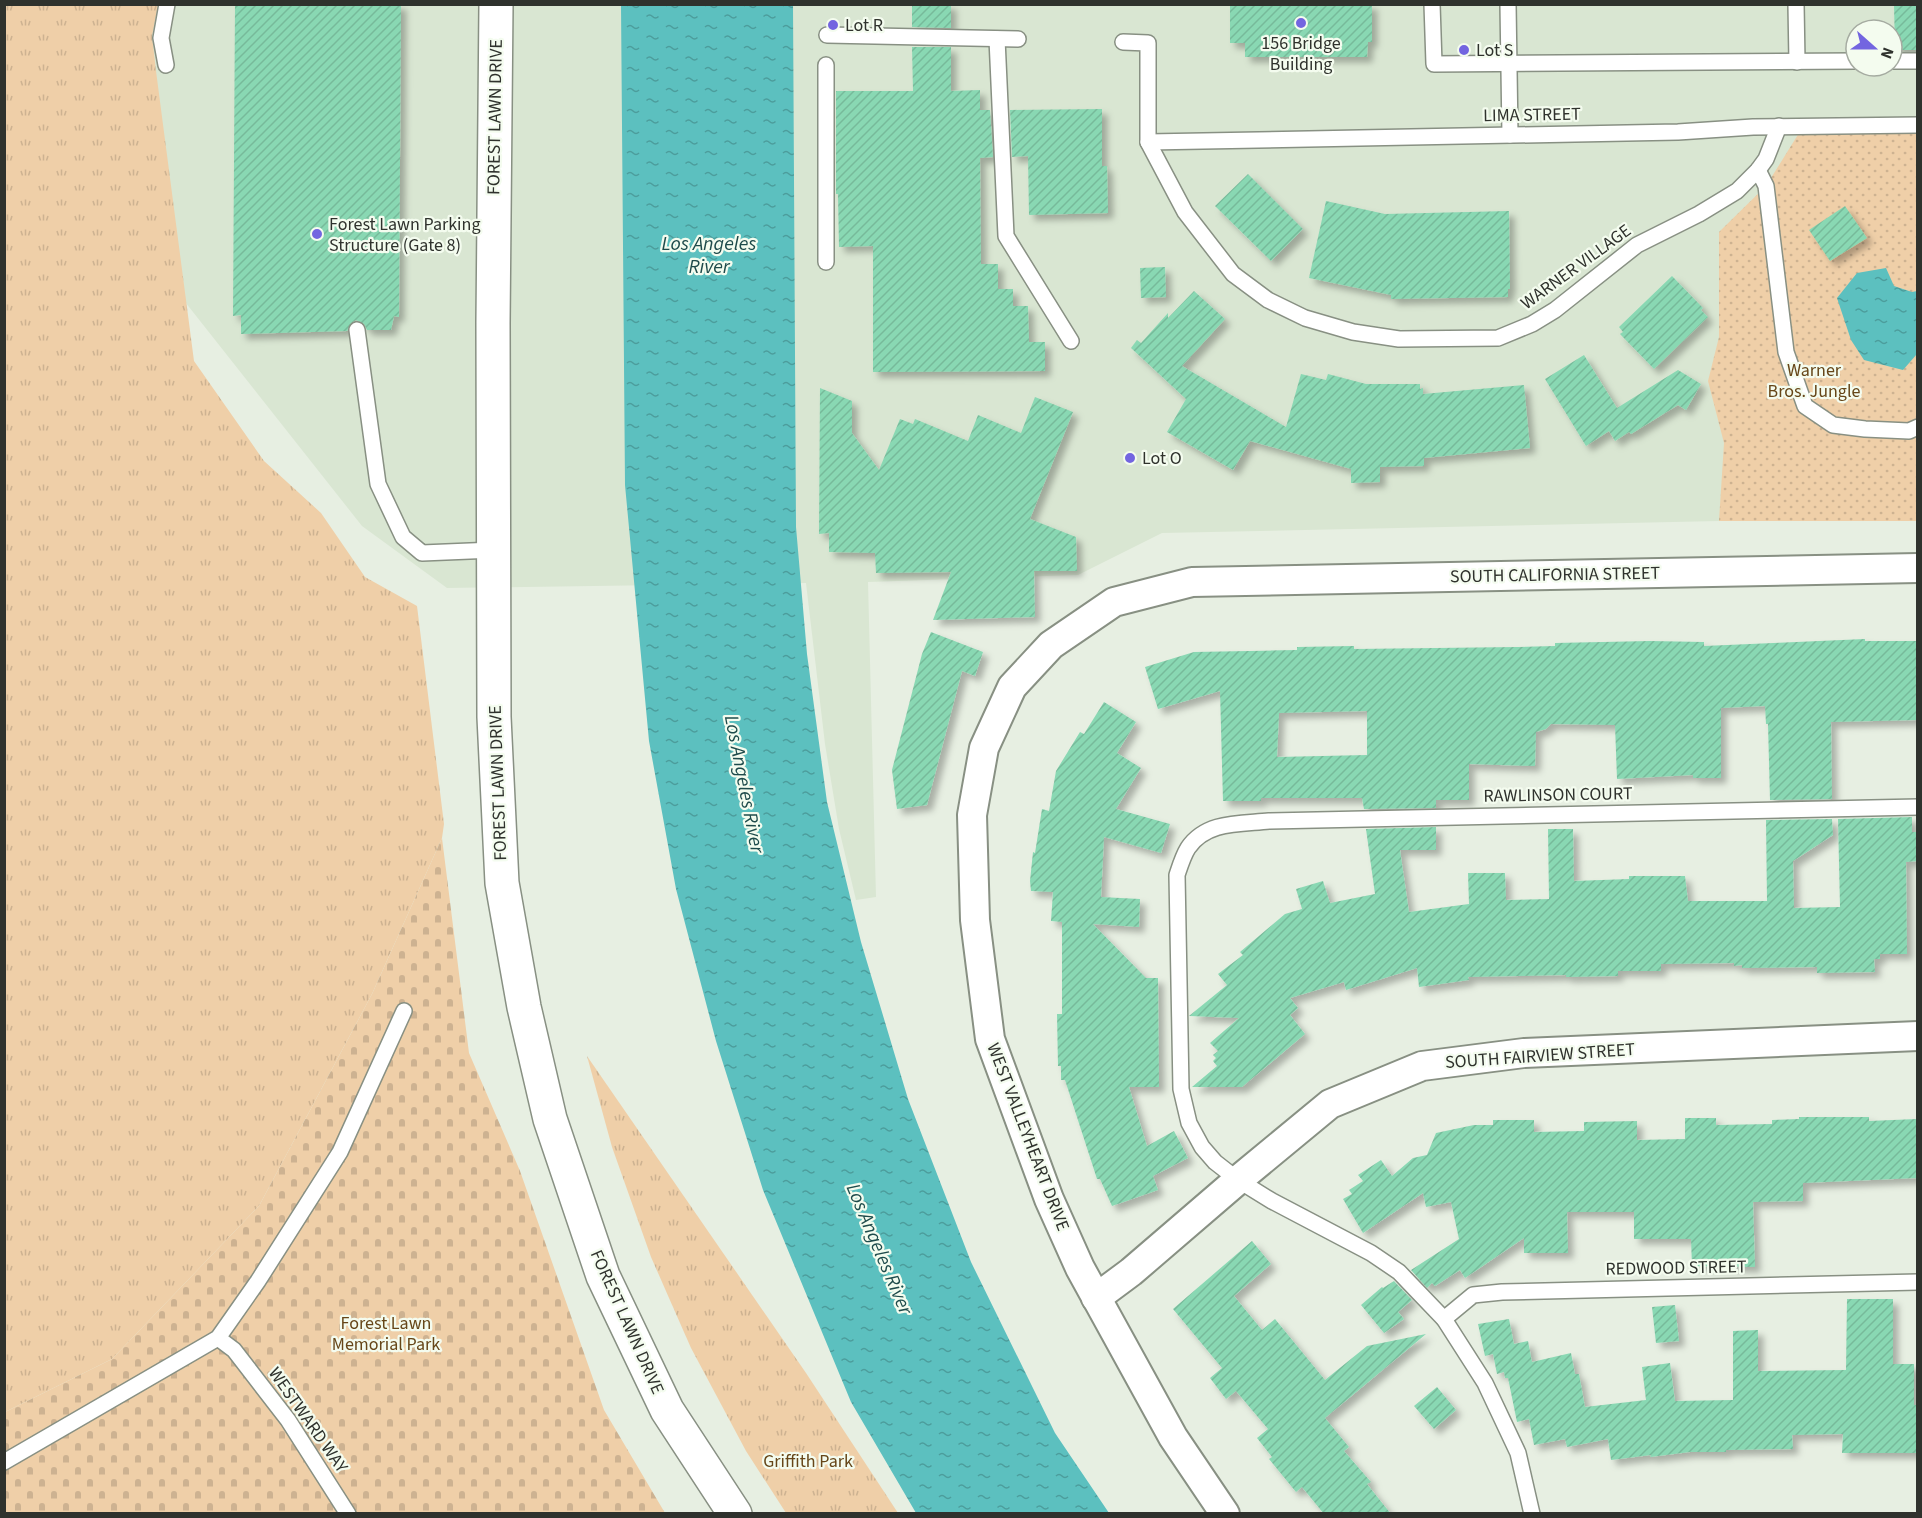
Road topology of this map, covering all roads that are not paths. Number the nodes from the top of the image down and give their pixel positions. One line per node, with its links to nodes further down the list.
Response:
1 (167, 4): 13 (lane)
2 (496, 4): 24 (street, FOREST LAWN DRIVE)
3 (1432, 4): 12 (lane)
4 (1508, 4): 12 (lane)
5 (1796, 4): 11 (lane)
6 (827, 35): 7 (lane)
7 (998, 39): 8 (lane); 22 (lane)
8 (1018, 39)
9 (1122, 42): 18 (lane)
10 (1844, 61): 11 (lane)
11 (1797, 62): 12 (lane)
12 (1508, 63): 17 (lane)
13 (166, 65)
14 (826, 65): 20 (lane)
15 (1917, 125): 16 (lane, LIMA STREET)
16 (1779, 126): 17 (lane, LIMA STREET); 19 (lane, WARNER VILLAGE)
17 (1510, 135): 18 (lane, LIMA STREET)
18 (1148, 142): 19 (lane, WARNER VILLAGE)
19 (1758, 170): 23 (lane)
20 (826, 262)
21 (357, 330): 24 (lane)
22 (1071, 341)
23 (1917, 427)
24 (494, 549): 37 (street, FOREST LAWN DRIVE)
25 (1917, 568): 26 (street, SOUTH CALIFORNIA STREET)
26 (1192, 582): 32 (street, WEST VALLEYHEART DRIVE)
27 (1917, 807): 30 (lane, RAWLINSON COURT)
28 (404, 1011): 34 (lane)
29 (1917, 1036): 30 (street, SOUTH FAIRVIEW STREET)
30 (1238, 1180): 32 (street, SOUTH FAIRVIEW STREET); 33 (lane)
31 (1917, 1282): 33 (lane, REDWOOD STREET)
32 (1096, 1298): 38 (street, WEST VALLEYHEART DRIVE)
33 (1444, 1319): 39 (lane)
34 (218, 1338): 35 (lane); 36 (lane, WESTWARD WAY)
35 (4, 1462)
36 (348, 1514)
37 (735, 1514)
38 (1225, 1514)
39 (1532, 1514)

